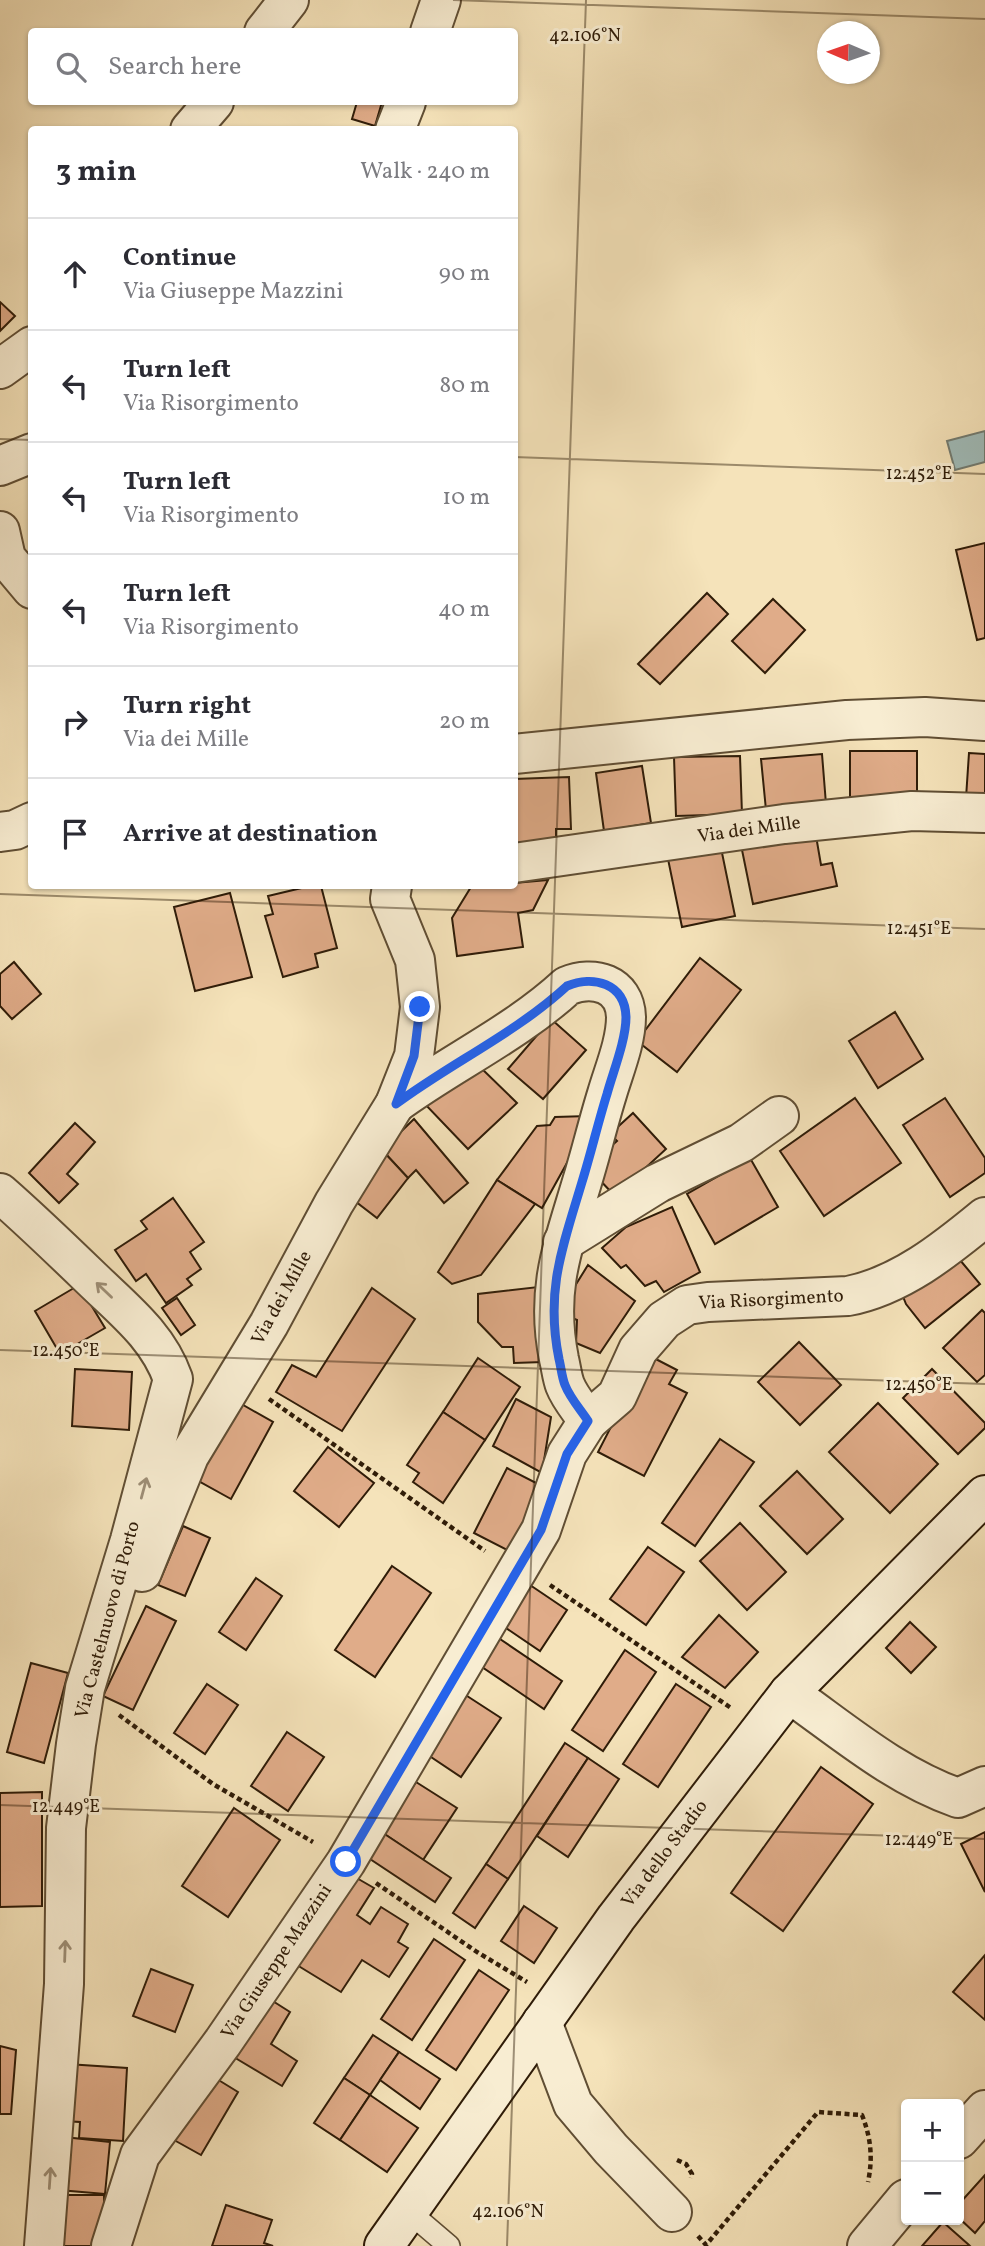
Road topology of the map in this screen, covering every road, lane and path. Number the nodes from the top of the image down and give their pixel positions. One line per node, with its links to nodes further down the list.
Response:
1 (289, 0): 3 (street)
2 (441, 0): 4 (street)
3 (267, 28)
4 (431, 28)
5 (211, 105): 7 (street)
6 (405, 105): 8 (street)
7 (193, 126)
8 (397, 126)
9 (28, 349): 10 (street)
10 (0, 369)
11 (28, 455): 12 (street)
12 (0, 466)
13 (0, 531): 14 (street)
14 (28, 584)
15 (985, 721): 16 (street)
16 (518, 754)
17 (985, 813): 20 (street, Via dei Mille)
18 (28, 824): 19 (street)
19 (0, 832)
20 (518, 862)
21 (392, 889): 22 (street, Via dei Mille)
22 (396, 1104): 26 (street); 29 (street, Via dei Mille)
23 (779, 1116): 26 (street)
24 (0, 1194): 29 (street, Via Castelnuovo di Porto, one-way to 24)
25 (985, 1217): 27 (street, Via Risorgimento)
26 (563, 1242): 27 (street)
27 (588, 1421): 40 (street, Via Giuseppe Mazzini)
28 (985, 1495): 30 (street, Via dello Stadio)
29 (85, 1688): 39 (street, Via Castelnuovo di Porto, one-way to 29)
30 (789, 1693): 31 (street); 32 (street, Via dello Stadio)
31 (985, 1786)
32 (542, 2022): 37 (street); 38 (street, Via dello Stadio)
33 (985, 2110): 34 (street)
34 (964, 2133)
35 (868, 2185): 37 (path)
36 (901, 2205): 43 (street)
37 (677, 2206): 37 (path)
38 (408, 2211): 41 (street, Via dello Stadio); 42 (lane)
39 (44, 2246)
40 (111, 2246)
41 (384, 2246)
42 (449, 2246)
43 (867, 2246)

